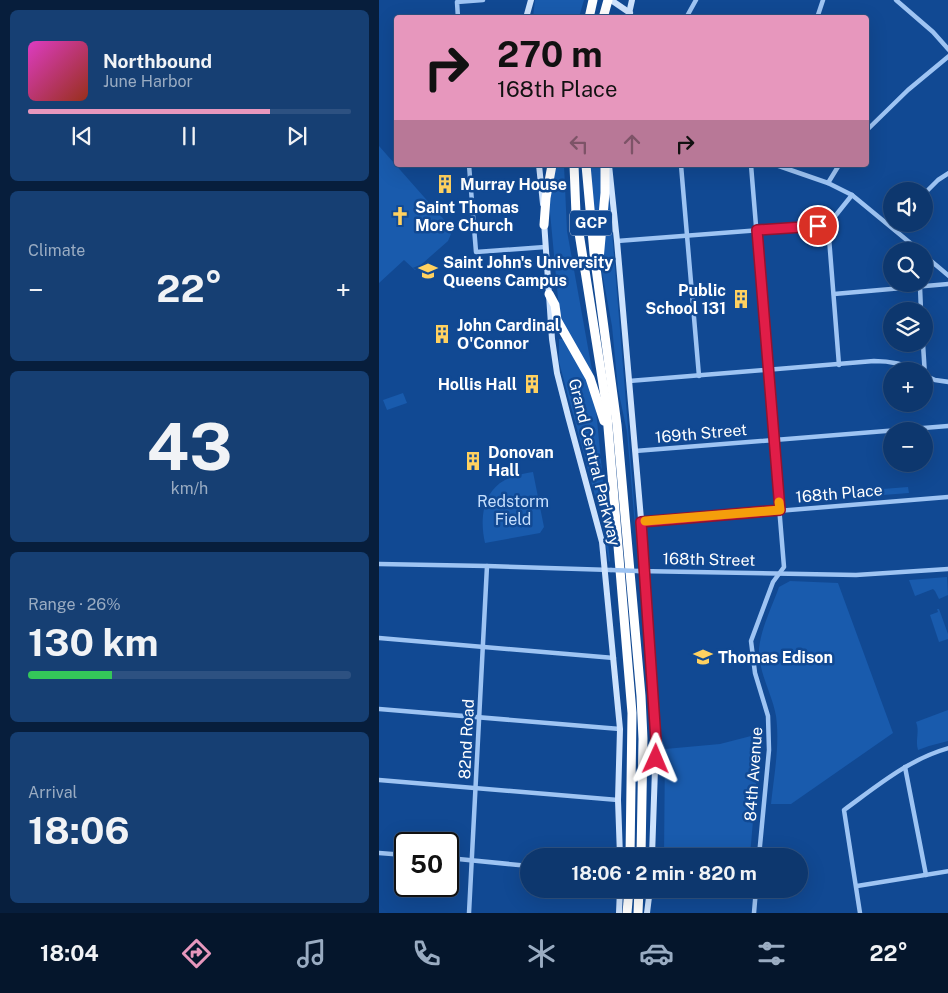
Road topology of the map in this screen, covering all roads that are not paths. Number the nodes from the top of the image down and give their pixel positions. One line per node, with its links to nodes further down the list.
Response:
1 (483, 0): 11 (street)
2 (525, 0): 12 (main road)
3 (531, 0): 13 (main road)
4 (593, 0): 10 (highway)
5 (609, 0): 14 (highway); 15 (main road)
6 (632, 0): 16 (main road)
7 (695, 0): 17 (street)
8 (823, 0): 18 (street)
9 (896, 0): 19 (street)
10 (590, 14)
11 (458, 15)
12 (526, 15)
13 (527, 15)
14 (604, 15)
15 (629, 15)
16 (630, 15)
17 (688, 15)
18 (818, 15)
19 (948, 50)
20 (948, 56): 21 (street)
21 (869, 128)
22 (469, 167): 45 (street)
23 (539, 167): 38 (main road, Grand Central Parkway)
24 (552, 167): 38 (highway)
25 (574, 167): 62 (highway, Grand Central Parkway / GCP)
26 (586, 167): 48 (highway, Grand Central Parkway / GCP)
27 (607, 167): 48 (highway)
28 (607, 167): 43 (main road, Grand Central Parkway)
29 (681, 167): 42 (street)
30 (751, 167): 40 (street, 84th Avenue)
31 (782, 167): 34 (street)
32 (838, 167): 34 (street)
33 (948, 172): 35 (street)
34 (828, 183): 36 (street)
35 (933, 185)
36 (852, 195): 37 (street); 39 (street)
37 (883, 220)
38 (545, 225): 45 (main road, Grand Central Parkway)
39 (828, 225): 40 (street); 53 (street)
40 (757, 230): 42 (street); 56 (street, 84th Avenue)
41 (897, 232): 44 (street)
42 (687, 235): 43 (street); 57 (street)
43 (617, 241): 59 (main road, Grand Central Parkway)
44 (909, 242)
45 (545, 247): 52 (main road, Grand Central Parkway)
46 (933, 263): 47 (street)
47 (948, 276)
48 (598, 280): 87 (highway, Grand Central Parkway / GCP)
49 (948, 284): 50 (street)
50 (933, 286)
51 (883, 290): 53 (street)
52 (549, 294): 62 (highway); 71 (main road, Grand Central Parkway)
53 (834, 294): 55 (street)
54 (894, 362): 55 (street)
55 (839, 364): 56 (street)
56 (769, 370): 57 (street); 63 (street, 84th Avenue)
57 (699, 376): 59 (street)
58 (933, 377): 60 (street)
59 (629, 381): 64 (main road, Grand Central Parkway)
60 (948, 382)
61 (948, 426): 63 (street, 169th Street)
62 (608, 437): 86 (highway, Grand Central Parkway / GCP)
63 (774, 440): 64 (street, 169th Street); 66 (street, 84th Avenue)
64 (635, 451): 67 (main road, Grand Central Parkway)
65 (948, 497): 66 (street, 168th Place)
66 (780, 510): 67 (street, 168th Place); 73 (street, 84th Avenue)
67 (641, 522): 72 (main road, Grand Central Parkway)
68 (379, 564): 69 (street, 168th Street)
69 (487, 566): 71 (street, 168th Street); 75 (street, 82nd Road)
70 (948, 568): 73 (street, 168th Street)
71 (607, 570): 72 (street, 168th Street, bridge); 76 (main road, Grand Central Parkway)
72 (642, 571): 73 (street, 168th Street); 88 (main road, Grand Central Parkway)
73 (779, 573): 89 (street, 84th Avenue)
74 (379, 638): 75 (street)
75 (483, 646): 76 (street); 78 (street, 82nd Road)
76 (614, 658): 79 (main road, Grand Central Parkway)
77 (379, 709): 78 (street)
78 (480, 717): 79 (street); 83 (street, 82nd Road)
79 (620, 729): 84 (main road, Grand Central Parkway)
80 (948, 748): 81 (street)
81 (905, 767): 96 (street); 97 (street)
82 (379, 780): 83 (street)
83 (476, 787): 84 (street); 93 (street, 82nd Road)
84 (618, 800): 85 (main road, Grand Central Parkway)
85 (620, 848)
86 (630, 848)
87 (641, 848)
88 (652, 848)
89 (760, 848)
90 (379, 853): 91 (street)
91 (394, 854)
92 (459, 859): 93 (street)
93 (473, 860): 94 (street); 103 (street, 82nd Road)
94 (520, 865)
95 (948, 872): 96 (street)
96 (926, 875): 97 (street)
97 (857, 886): 109 (street)
98 (620, 898): 104 (main road)
99 (628, 898): 105 (highway)
100 (639, 898): 106 (highway)
101 (649, 898): 107 (main road)
102 (755, 898): 108 (street)
103 (469, 913)
104 (619, 913)
105 (627, 913)
106 (638, 913)
107 (647, 913)
108 (754, 913)
109 (860, 913)

